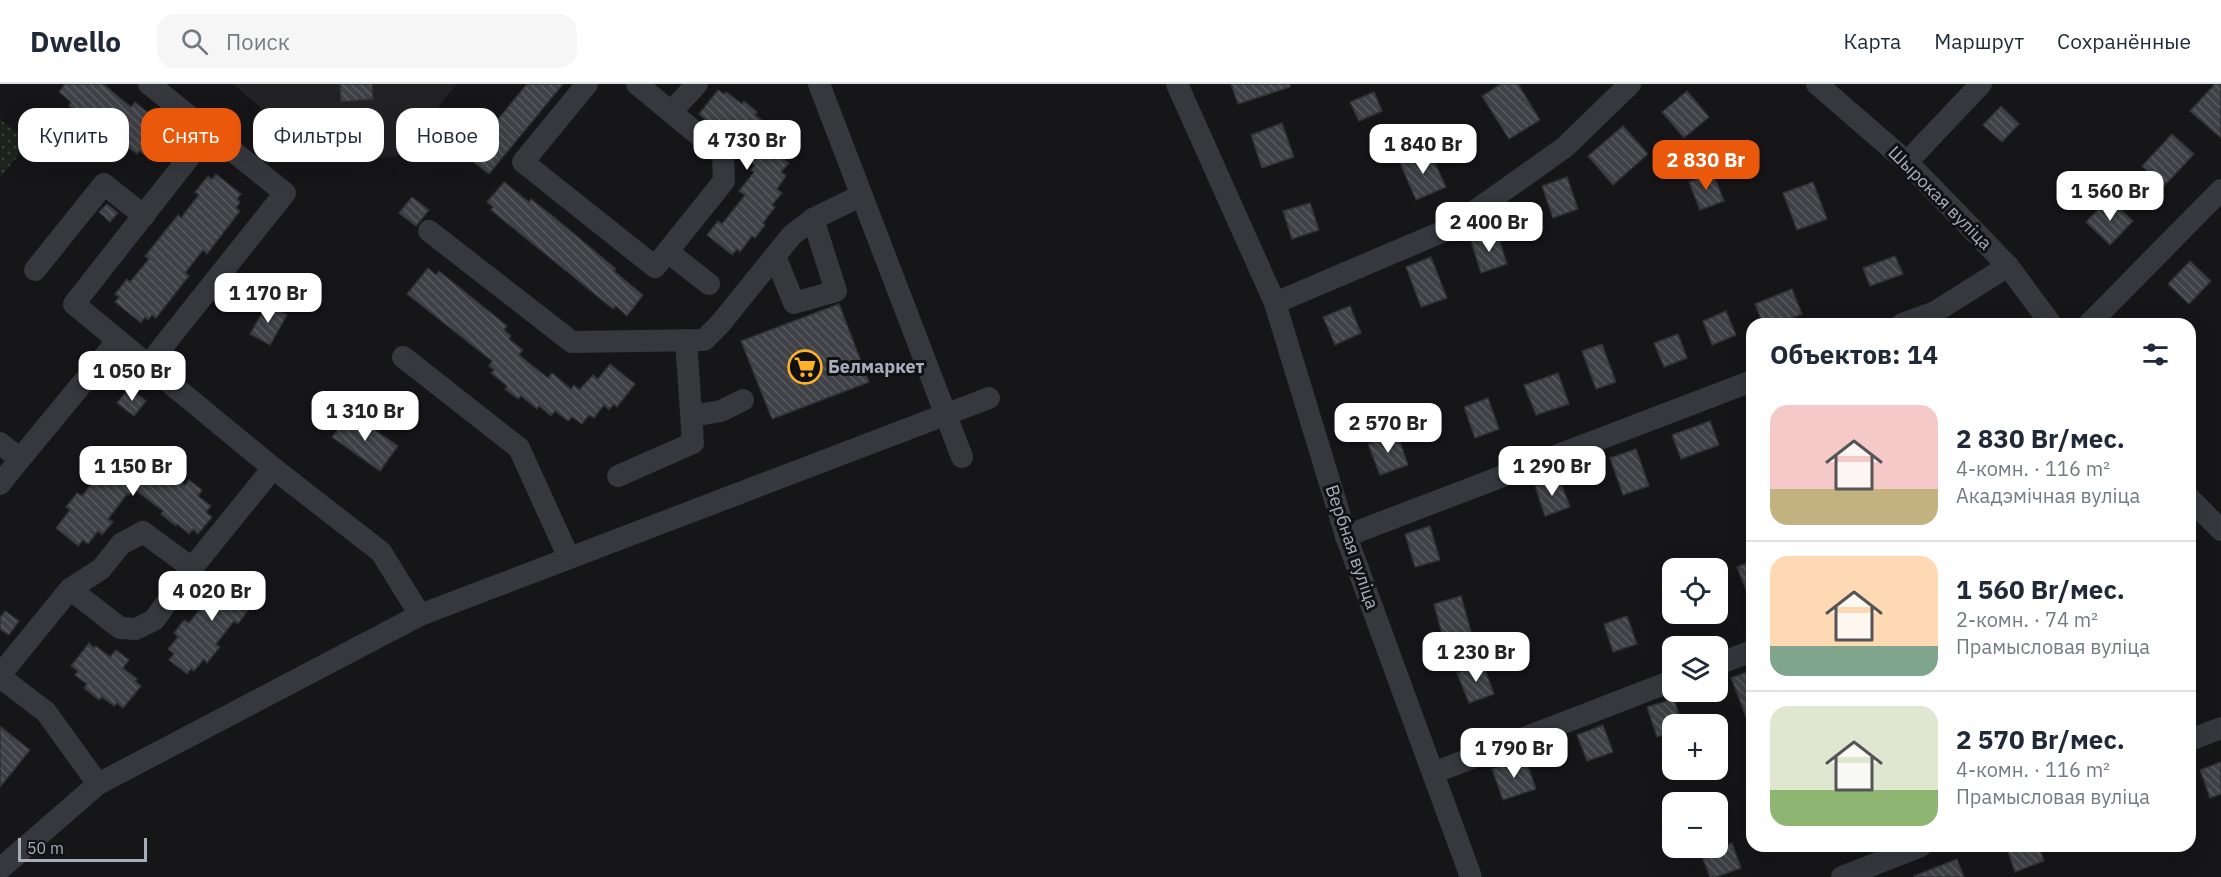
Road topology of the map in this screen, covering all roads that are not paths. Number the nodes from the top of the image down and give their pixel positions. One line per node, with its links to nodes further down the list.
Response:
1 (149, 84): 10 (street)
2 (587, 84): 20 (street)
3 (637, 84): 11 (street)
4 (697, 84): 11 (street)
5 (819, 84): 16 (street)
6 (1177, 84): 25 (street, Вербная вуліца)
7 (1630, 84): 25 (street)
8 (1817, 84): 14 (street, Шырокая вуліца)
9 (1981, 84): 14 (street)
10 (179, 108)
11 (671, 112): 20 (street)
12 (241, 158): 32 (street)
13 (186, 162): 17 (street)
14 (1907, 162): 22 (street, Шырокая вуліца)
15 (2221, 190): 28 (street)
16 (860, 196): 18 (street); 36 (street)
17 (144, 216): 23 (street); 29 (street)
18 (813, 219): 21 (street); 21 (street)
19 (429, 231): 30 (street)
20 (668, 252): 24 (street)
21 (775, 256): 30 (street)
22 (2008, 266): 26 (street); 27 (street, Шырокая вуліца)
23 (35, 270)
24 (709, 284)
25 (1275, 303): 46 (street, Вербная вуліца)
26 (1918, 318)
27 (2047, 318)
28 (2095, 318)
29 (118, 340): 32 (street); 40 (street)
30 (686, 340): 37 (street)
31 (403, 357): 47 (street)
32 (148, 365): 41 (street)
33 (1746, 383): 46 (street)
34 (989, 398): 36 (street)
35 (743, 400): 37 (street)
36 (945, 414): 39 (street); 47 (street)
37 (692, 416): 42 (street)
38 (0, 443): 40 (street)
39 (962, 457)
40 (20, 459): 43 (street)
41 (273, 468): 48 (street); 50 (street)
42 (618, 476)
43 (0, 484)
44 (2196, 505): 45 (street)
45 (2221, 530)
46 (1346, 536): 57 (street, Вербная вуліца)
47 (569, 558): 50 (street)
48 (192, 568): 49 (street); 49 (street)
49 (70, 589): 53 (street)
50 (420, 615): 58 (street)
51 (1746, 653): 52 (street)
52 (1728, 660)
53 (0, 676): 58 (street)
54 (1662, 685): 57 (street)
55 (2221, 728): 56 (street)
56 (2196, 738)
57 (1433, 773): 61 (street, Вербная вуліца)
58 (98, 784): 60 (street)
59 (1906, 852): 62 (street)
60 (0, 868)
61 (1471, 877)
62 (1842, 877)

